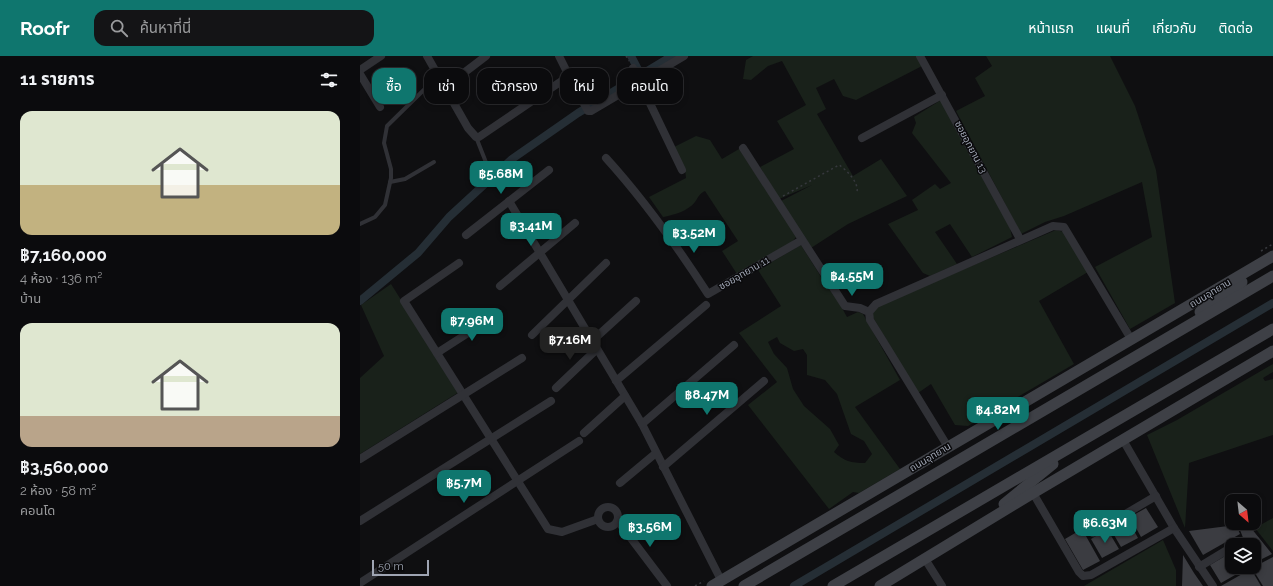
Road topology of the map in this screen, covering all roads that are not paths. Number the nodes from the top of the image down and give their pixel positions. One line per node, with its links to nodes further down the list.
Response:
1 (381, 56): 11 (street)
2 (427, 56): 7 (street)
3 (486, 56): 10 (street)
4 (559, 56): 8 (street)
5 (684, 56): 9 (street)
6 (920, 56): 15 (street, ซอยอุทยาน 13)
7 (434, 68)
8 (565, 68)
9 (662, 68)
10 (469, 69)
11 (360, 70)
12 (360, 74): 20 (street)
13 (560, 82): 21 (street)
14 (424, 90): 29 (lane)
15 (942, 95): 22 (street); 34 (street, ซอยอุทยาน 13)
16 (454, 104): 21 (street)
17 (585, 104): 18 (street)
18 (601, 104)
19 (650, 104): 28 (street)
20 (380, 107)
21 (476, 137): 26 (lane)
22 (862, 138)
23 (743, 148): 35 (street)
24 (606, 158): 35 (street, ซอยอุทยาน 11)
25 (434, 162): 29 (lane)
26 (489, 170)
27 (549, 170): 30 (street)
28 (682, 170)
29 (390, 182): 32 (lane)
30 (509, 201): 33 (street); 36 (street)
31 (575, 223): 36 (street)
32 (360, 224)
33 (466, 235)
34 (1020, 239): 45 (street); 49 (street)
35 (802, 240): 45 (street)
36 (540, 253): 41 (street); 42 (street)
37 (1273, 256): 49 (main road, ถนนอุทยาน); 52 (main road)
38 (459, 263): 55 (street)
39 (606, 263): 42 (street)
40 (1273, 276): 52 (main road, ถนนอุทยาน)
41 (500, 286)
42 (568, 300): 48 (street); 50 (street)
43 (636, 302): 50 (street)
44 (706, 305): 57 (street)
45 (869, 312): 69 (street)
46 (496, 315): 55 (street)
47 (1273, 329): 64 (main road)
48 (532, 335)
49 (1131, 339): 69 (main road, ถนนอุทยาน)
50 (592, 341): 53 (street)
51 (734, 345): 63 (street)
52 (1151, 347): 83 (main road, ถนนอุทยาน)
53 (597, 349): 57 (street); 59 (street)
54 (1273, 351): 67 (main road)
55 (438, 353): 60 (street)
56 (522, 358): 60 (street)
57 (616, 381): 61 (street)
58 (764, 381): 72 (street)
59 (556, 388)
60 (464, 394): 66 (street); 71 (street)
61 (625, 396): 63 (street); 65 (street)
62 (551, 401): 66 (street)
63 (642, 424): 70 (street)
64 (1099, 431): 81 (main road); 91 (main road)
65 (584, 432)
66 (491, 439): 73 (street); 78 (street)
67 (1123, 440): 75 (main road); 76 (street)
68 (579, 441): 73 (street)
69 (948, 447): 88 (main road, ถนนอุทยาน)
70 (656, 453): 72 (street); 74 (street)
71 (360, 459)
72 (663, 467): 88 (street)
73 (518, 481): 77 (street); 87 (street)
74 (620, 483)
75 (1033, 492): 80 (street); 81 (main road)
76 (1156, 496): 80 (street); 82 (street)
77 (598, 519): 79 (street); 79 (street)
78 (360, 521)
79 (618, 521): 89 (street)
80 (1174, 528): 86 (street)
81 (969, 533): 85 (main road)
82 (1094, 533)
83 (815, 544): 88 (main road); 90 (main road, ถนนอุทยาน)
84 (1225, 551): 86 (street)
85 (925, 559): 92 (main road); 93 (street)
86 (1200, 566): 94 (street)
87 (360, 583)
88 (716, 584)
89 (667, 586)
90 (744, 586)
91 (834, 586)
92 (880, 586)
93 (942, 586)
94 (1213, 586)

